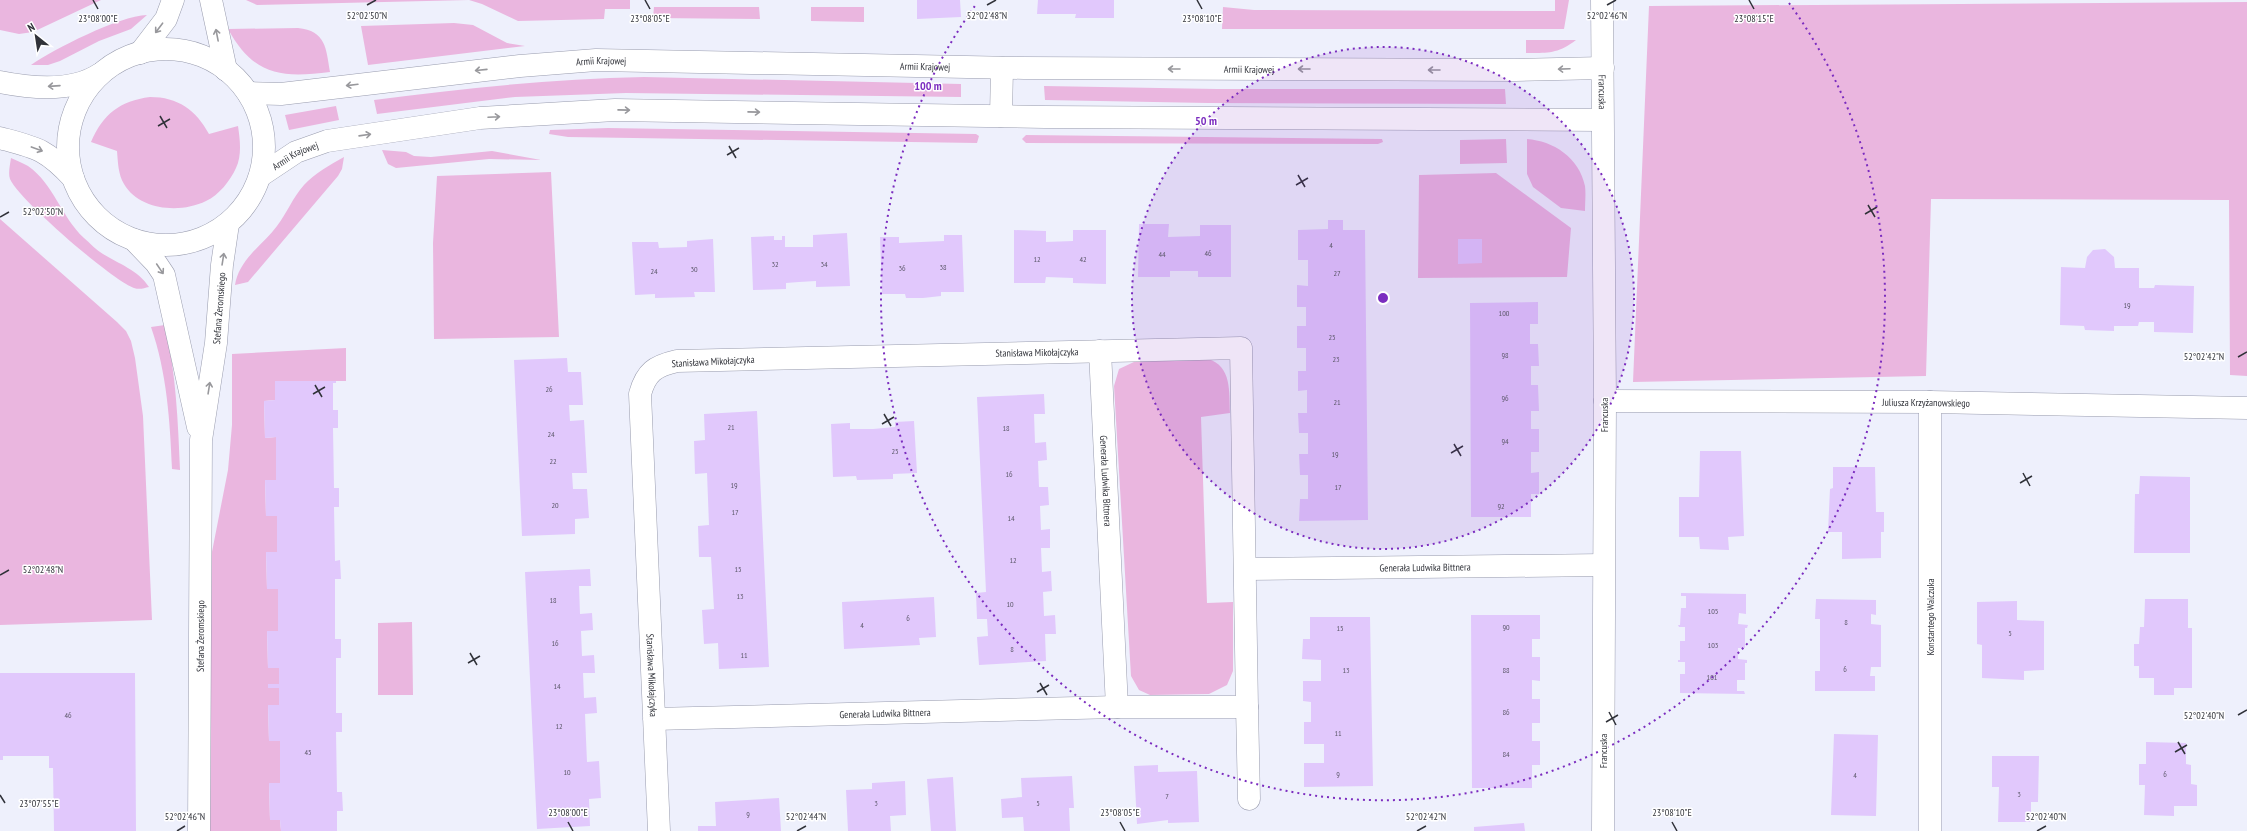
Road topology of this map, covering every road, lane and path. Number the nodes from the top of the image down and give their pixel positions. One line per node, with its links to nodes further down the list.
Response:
1 (172, 0): 4 (street, one-way to 4)
2 (211, 0): 8 (street, one-way to 2)
3 (1602, 0): 7 (street, Francuska)
4 (140, 53): 5 (street); 8 (street)
5 (116, 64): 9 (street, one-way to 9); 15 (street)
6 (1002, 68): 7 (street, Armii Krajowej, one-way to 6); 10 (street, Armii Krajowej, one-way to 10); 11 (street)
7 (1603, 68): 12 (street, Francuska)
8 (226, 70): 10 (street)
9 (0, 82)
10 (248, 93): 14 (street)
11 (1001, 116): 12 (street, Armii Krajowej); 14 (street, Armii Krajowej, one-way to 11)
12 (1602, 120): 19 (street, Francuska)
13 (0, 138): 15 (street, one-way to 15)
14 (260, 176): 16 (street)
15 (73, 178): 17 (street)
16 (228, 224): 17 (street); 22 (street, Stefana Żeromskiego, one-way to 16)
17 (134, 240): 22 (street, Stefana Żeromskiego, one-way to 22)
18 (1100, 351): 24 (street, Stanisława Mikołajczyka); 25 (street, Generała Ludwika Bittnera); 27 (street, Stanisława Mikołajczyka)
19 (1604, 401): 20 (street, Juliusza Krzyżanowskiego); 23 (street, Francuska)
20 (1930, 402): 21 (street, Juliusza Krzyżanowskiego); 32 (street, Konstantego Walczuka)
21 (2247, 408)
22 (201, 440): 29 (street, Stefana Żeromskiego)
23 (1603, 565): 24 (street, Generała Ludwika Bittnera); 31 (street, Francuska)
24 (1246, 569): 26 (street)
25 (1117, 707): 26 (street, Generała Ludwika Bittnera); 27 (street, Generała Ludwika Bittnera)
26 (1248, 707): 28 (street)
27 (654, 720): 30 (street, Stanisława Mikołajczyka)
28 (1249, 799)
29 (199, 831)
30 (659, 831)
31 (1603, 831)
32 (1930, 831)

